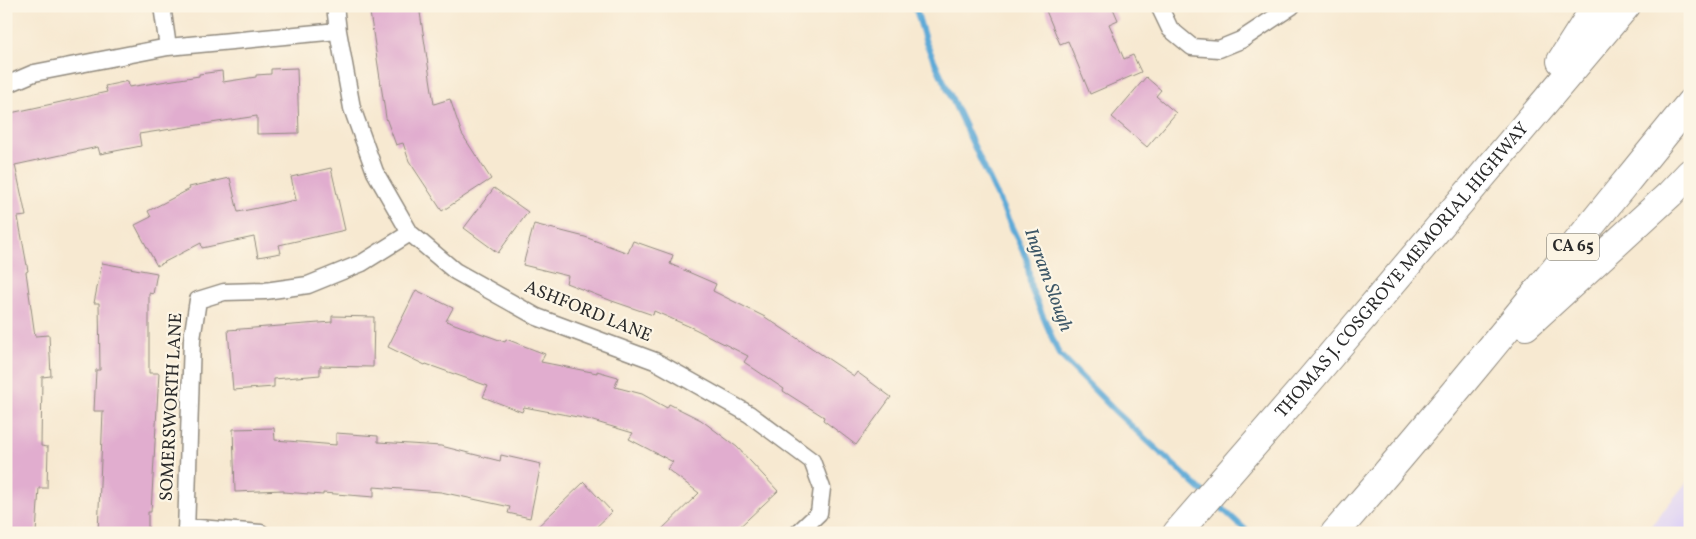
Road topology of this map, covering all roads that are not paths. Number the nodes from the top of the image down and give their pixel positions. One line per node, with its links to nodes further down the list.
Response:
1 (162, 6): 8 (street)
2 (336, 6): 7 (street, ASHFORD LANE)
3 (1159, 6): 4 (street)
4 (1292, 6)
5 (1596, 6): 11 (highway)
6 (1626, 6): 11 (highway, THOMAS J. COSGROVE MEMORIAL HIGHWAY)
7 (338, 31): 8 (street); 13 (street, ASHFORD LANE)
8 (168, 47): 9 (street)
9 (6, 85)
10 (1690, 103): 14 (highway, CA 65)
11 (1494, 163): 18 (highway, THOMAS J. COSGROVE MEMORIAL HIGHWAY)
12 (1690, 173): 14 (highway)
13 (410, 233): 15 (street, SOMERSWORTH LANE); 17 (street, ASHFORD LANE)
14 (1455, 391): 19 (highway, CA 65)
15 (186, 530): 16 (street)
16 (262, 533)
17 (798, 533)
18 (1177, 533)
19 (1335, 533)

